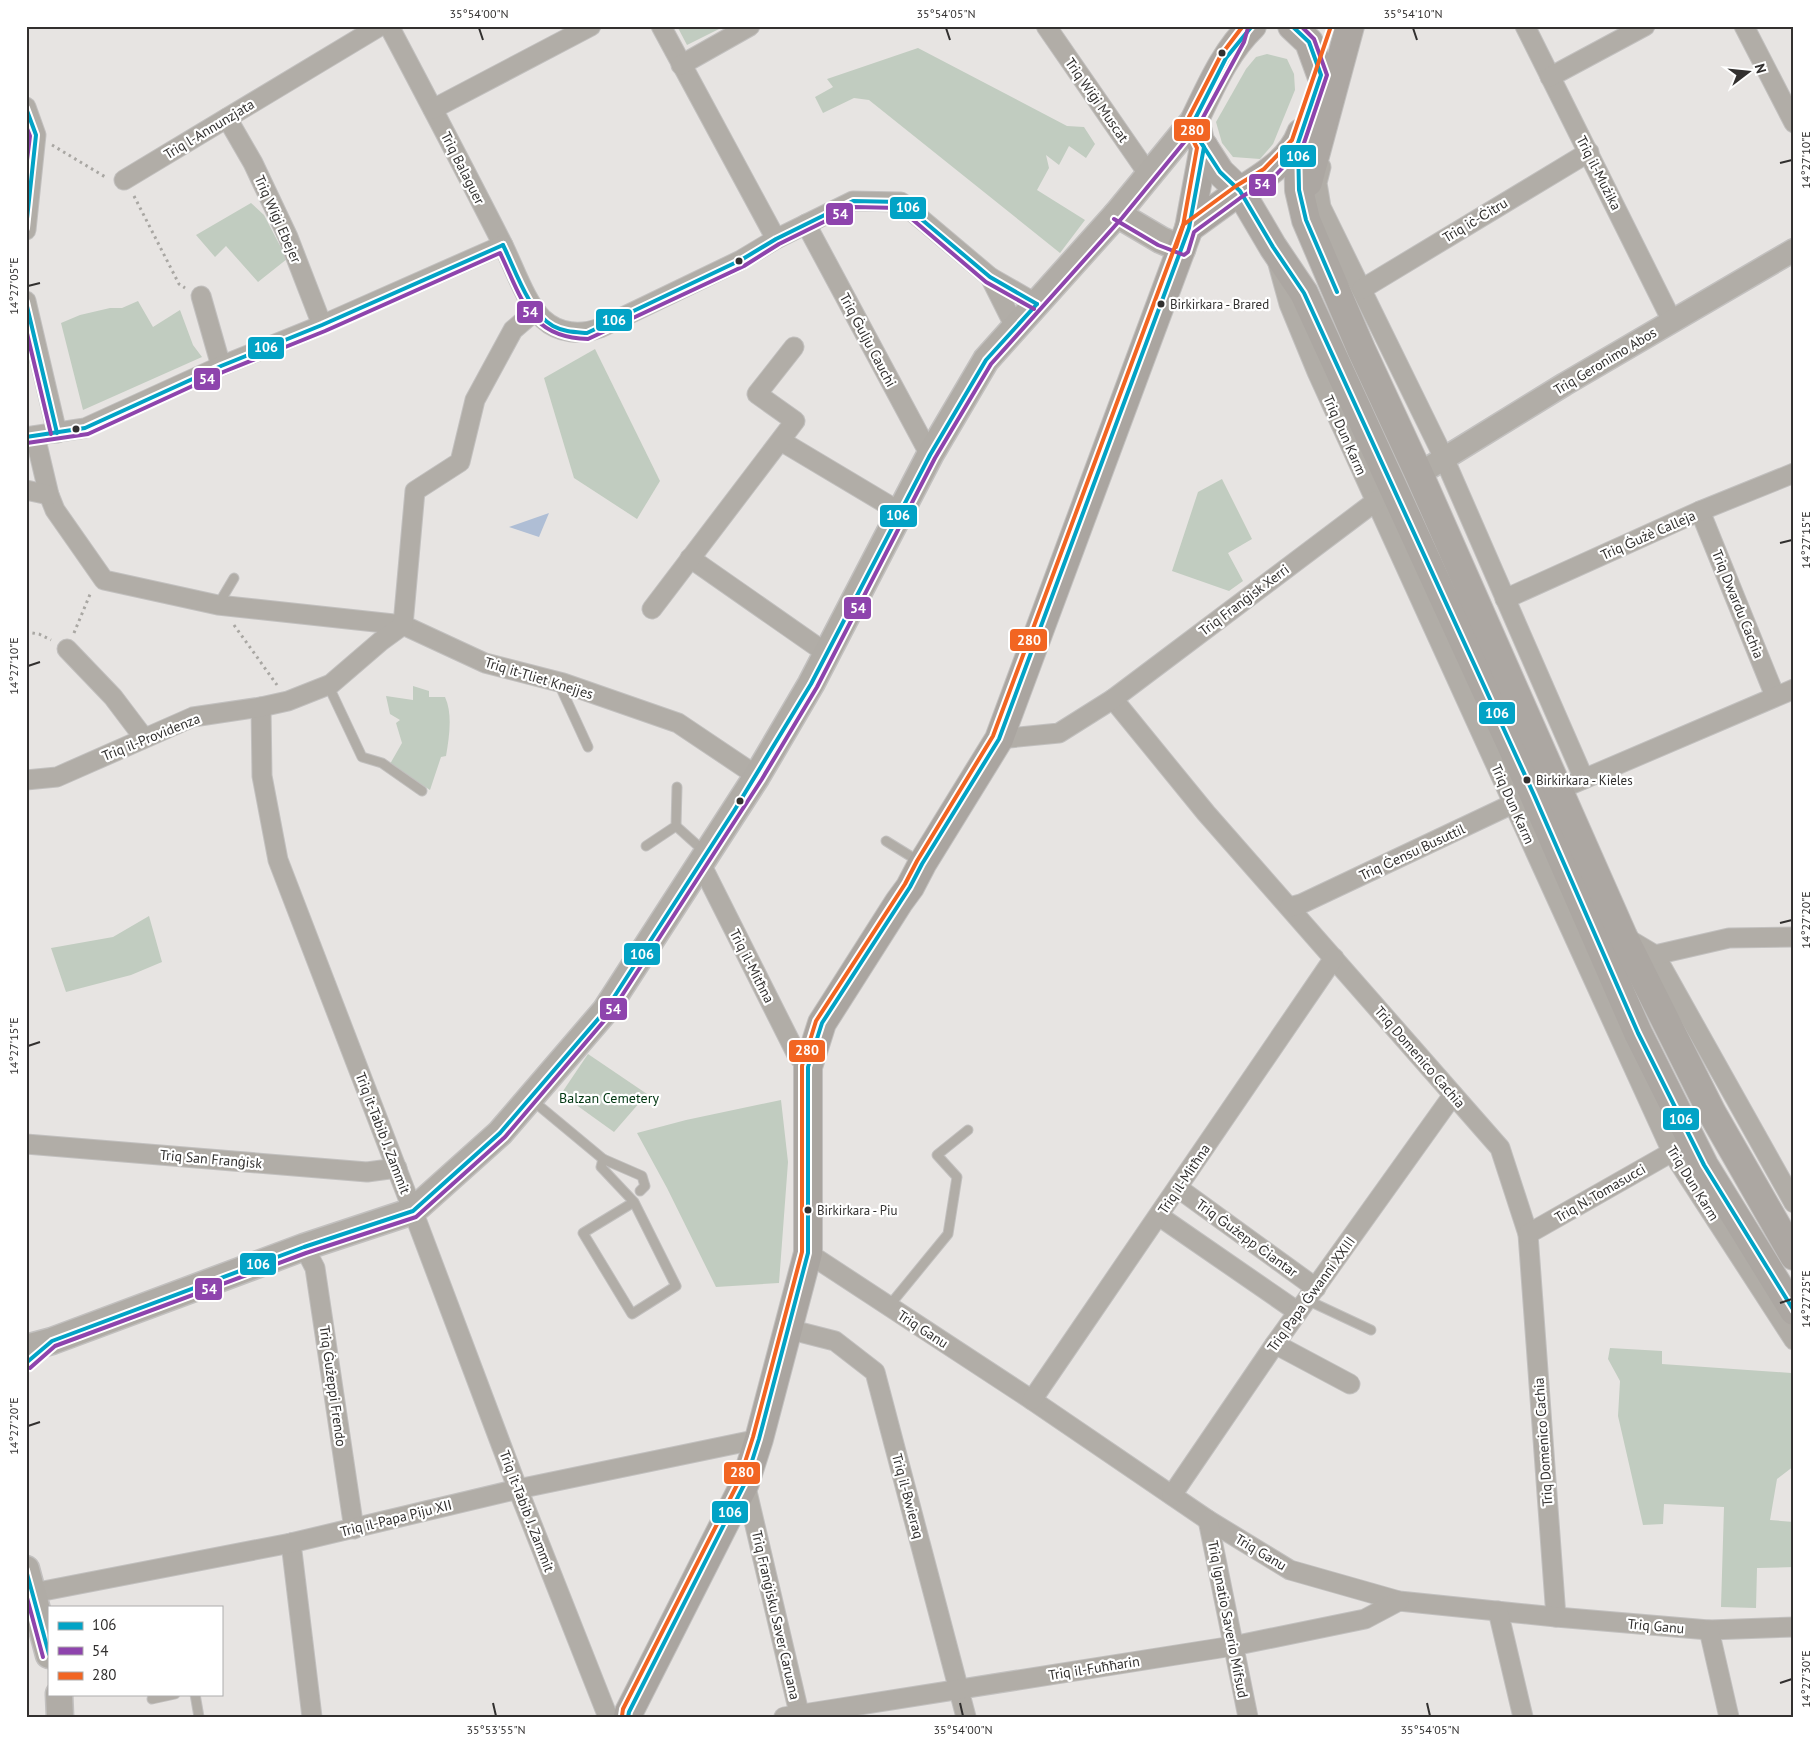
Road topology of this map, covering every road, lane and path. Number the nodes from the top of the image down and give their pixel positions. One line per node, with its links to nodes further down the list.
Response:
1 (380, 26): 20 (street, Triq l-Annunzjata)
2 (390, 26): 19 (street, Triq Balaguer)
3 (591, 26): 19 (street)
4 (661, 26): 15 (street)
5 (1046, 26): 27 (street, Triq Wiġi Muscat)
6 (1292, 26): 16 (highway)
7 (1338, 26): 16 (highway)
8 (1350, 26): 32 (highway)
9 (1361, 26): 40 (street)
10 (1526, 26): 17 (street, Triq il-Mużika)
11 (1645, 26): 17 (street)
12 (1744, 26): 22 (street)
13 (748, 27): 15 (street)
14 (1244, 31): 21 (highway)
15 (681, 65): 34 (street)
16 (1322, 75): 24 (highway)
17 (1550, 77): 26 (street, Triq il-Mużika)
18 (26, 106): 23 (street)
19 (433, 109): 36 (street, Triq Balaguer)
20 (227, 118): 28 (street, Triq l-Annunzjata); 46 (street, Triq Wiġi Ebejer)
21 (1194, 118): 25 (highway, Triq Dun Karm); 27 (main road)
22 (1794, 123)
23 (36, 135): 28 (path); 33 (street)
24 (1298, 143): 29 (highway); 32 (highway, Triq Dun Karm)
25 (1204, 148): 29 (highway, Triq Dun Karm); 35 (main road)
26 (1588, 152): 40 (street, Triq iċ-Ċitru); 45 (street, Triq il-Mużika)
27 (1149, 175): 30 (main road)
28 (124, 180): 41 (path)
29 (1240, 191): 35 (main road); 37 (highway, Triq Dun Karm)
30 (1118, 214): 35 (main road); 43 (main road)
31 (806, 224): 34 (street); 39 (street); 53 (street, Triq Ġulju Cauchi)
32 (1310, 229): 56 (highway, Triq Dun Karm)
33 (26, 230)
34 (776, 239): 44 (street)
35 (1185, 239): 80 (main road)
36 (503, 245): 44 (street, Triq Balaguer); 46 (street)
37 (1273, 247): 59 (street, Triq Dun Karm); 87 (highway, Triq Dun Karm)
38 (1794, 250): 45 (street, Triq Geronimo Abos)
39 (990, 277): 43 (street); 47 (street)
40 (1362, 289): 54 (street)
41 (201, 296): 49 (street)
42 (26, 301): 50 (street)
43 (1036, 304): 47 (main road)
44 (535, 311): 68 (street)
45 (1672, 321): 54 (street, Triq Geronimo Abos)
46 (322, 325): 49 (street)
47 (1015, 327): 53 (main road)
48 (794, 347): 52 (street)
49 (221, 366): 50 (street)
50 (57, 434): 51 (street)
51 (31, 436): 58 (street)
52 (781, 442): 61 (street); 62 (street)
53 (930, 455): 61 (main road)
54 (1444, 458): 56 (street, Triq Geronimo Abos); 65 (street)
55 (1794, 473): 60 (street, Triq Ġużè Calleja)
56 (1419, 474): 87 (highway, Triq Dun Karm)
57 (26, 490): 58 (street)
58 (49, 495): 64 (street)
59 (1376, 502): 76 (street, Triq Franġisk Xerri); 87 (street, Triq Dun Karm)
60 (1700, 511): 65 (street, Triq Ġużè Calleja); 75 (street, Triq Dwardu Cachia)
61 (900, 512): 71 (main road)
62 (690, 558): 67 (street); 71 (street)
63 (234, 578): 66 (lane)
64 (104, 580): 66 (street, Triq it-Tliet Knejjes); 70 (path)
65 (1504, 599): 83 (street)
66 (218, 605): 68 (street, Triq it-Tliet Knejjes); 77 (path)
67 (652, 609)
68 (404, 625): 72 (street, Triq it-Tliet Knejjes); 73 (street, Triq il-Providenza)
69 (26, 632): 70 (path)
70 (67, 649): 79 (street)
71 (826, 654): 82 (main road)
72 (559, 682): 81 (lane); 82 (street, Triq it-Tliet Knejjes)
73 (328, 685): 77 (street, Triq il-Providenza); 86 (lane)
74 (1794, 689): 75 (street, Triq Ċensu Busuttil)
75 (1775, 696): 83 (street, Triq Ċensu Busuttil)
76 (1113, 699): 80 (street); 93 (street, Triq Domenico Cachia)
77 (288, 701): 78 (street, Triq il-Providenza)
78 (261, 707): 79 (street, Triq il-Providenza); 105 (street, Triq it-Tabib J. Zammit)
79 (144, 738): 84 (street, Triq il-Providenza)
80 (999, 739): 92 (main road)
81 (588, 747)
82 (757, 776): 91 (main road)
83 (1584, 779): 87 (street, Triq Ċensu Busuttil)
84 (26, 780)
85 (677, 787): 88 (lane)
86 (422, 791)
87 (1535, 796): 93 (street, Triq Ċensu Busuttil); 94 (highway, Triq Dun Karm); 103 (street, Triq Dun Karm); 118 (highway, Triq Dun Karm)
88 (676, 826): 90 (lane); 91 (lane)
89 (886, 842): 92 (lane)
90 (646, 846)
91 (703, 858): 98 (street, Triq il-Mitħna); 100 (main road)
92 (922, 864): 98 (main road)
93 (1290, 907): 97 (street, Triq Domenico Cachia)
94 (1623, 936): 96 (street); 115 (highway, Triq Dun Karm)
95 (1794, 937): 96 (street)
96 (1656, 955): 109 (street)
97 (1334, 958): 99 (street, Triq Domenico Cachia); 106 (street, Triq il-Mitħna)
98 (808, 1067): 114 (main road)
99 (1452, 1094): 112 (street, Triq Domenico Cachia); 116 (street, Triq Papa Ġwanni XXIII)
100 (530, 1099): 104 (lane); 110 (main road)
101 (968, 1130): 117 (lane)
102 (26, 1144): 105 (street, Triq San Franġisk)
103 (1672, 1152): 112 (street, Triq N. Tomasucci); 121 (street, Triq Dun Karm)
104 (603, 1159): 107 (lane); 108 (lane)
105 (396, 1168): 110 (street, Triq it-Tabib J. Zammit)
106 (1178, 1188): 111 (street, Triq il-Mitħna); 116 (street, Triq Ġużepp Ċiantar)
107 (640, 1191)
108 (634, 1202): 108 (lane)
109 (1794, 1203)
110 (413, 1212): 113 (main road); 130 (street, Triq it-Tabib J. Zammit)
111 (1159, 1216): 116 (street); 127 (street, Triq il-Mitħna)
112 (1528, 1234): 138 (street, Triq Domenico Cachia)
113 (304, 1247): 122 (main road); 133 (street, Triq Ġużeppi Frendo)
114 (808, 1253): 117 (street, Triq Ganu); 119 (main road)
115 (1794, 1256)
116 (1307, 1300): 120 (lane); 123 (street, Triq Papa Ġwanni XXIII)
117 (889, 1306): 127 (street, Triq Ganu)
118 (1794, 1311)
119 (788, 1328): 128 (main road); 143 (street, Triq il-Bwieraq)
120 (1371, 1330)
121 (1794, 1340)
122 (52, 1341): 124 (main road); 125 (main road)
123 (1275, 1344): 126 (street); 131 (street, Triq Papa Ġwanni XXIII)
124 (26, 1348)
125 (26, 1362)
126 (1350, 1384)
127 (1032, 1400): 131 (street, Triq Ganu)
128 (759, 1439): 129 (main road); 130 (street, Triq il-Papa Piju XII)
129 (745, 1483): 148 (street, Triq Franġisku Saver Caruana); 153 (main road)
130 (518, 1489): 133 (street, Triq il-Papa Piju XII); 152 (street, Triq it-Tabib J. Zammit)
131 (1172, 1495): 132 (street, Triq Ganu)
132 (1208, 1520): 136 (street, Triq Ganu); 141 (street, Triq Ignatio Saverio Mifsud)
133 (354, 1529): 134 (street, Triq il-Papa Piju XII)
134 (291, 1543): 135 (street, Triq il-Papa Piju XII); 151 (street)
135 (29, 1581): 142 (main road)
136 (1399, 1601): 137 (street, Triq Ganu); 141 (street, Triq il-Fuħħarin)
137 (1498, 1611): 138 (street, Triq Ganu); 156 (street)
138 (1556, 1617): 140 (street, Triq Ganu)
139 (1794, 1627): 140 (street, Triq Ganu)
140 (1709, 1630): 157 (street)
141 (1233, 1646): 143 (street, Triq il-Fuħħarin); 155 (street, Triq Ignatio Saverio Mifsud)
142 (48, 1651)
143 (959, 1689): 148 (street, Triq il-Fuħħarin); 154 (street, Triq il-Bwieraq)
144 (59, 1696): 149 (main road)
145 (166, 1696): 147 (lane)
146 (195, 1696): 150 (lane)
147 (152, 1699)
148 (794, 1716)
149 (60, 1717)
150 (198, 1717)
151 (312, 1717)
152 (608, 1717)
153 (628, 1717)
154 (966, 1717)
155 (1248, 1717)
156 (1524, 1717)
157 (1728, 1717)

